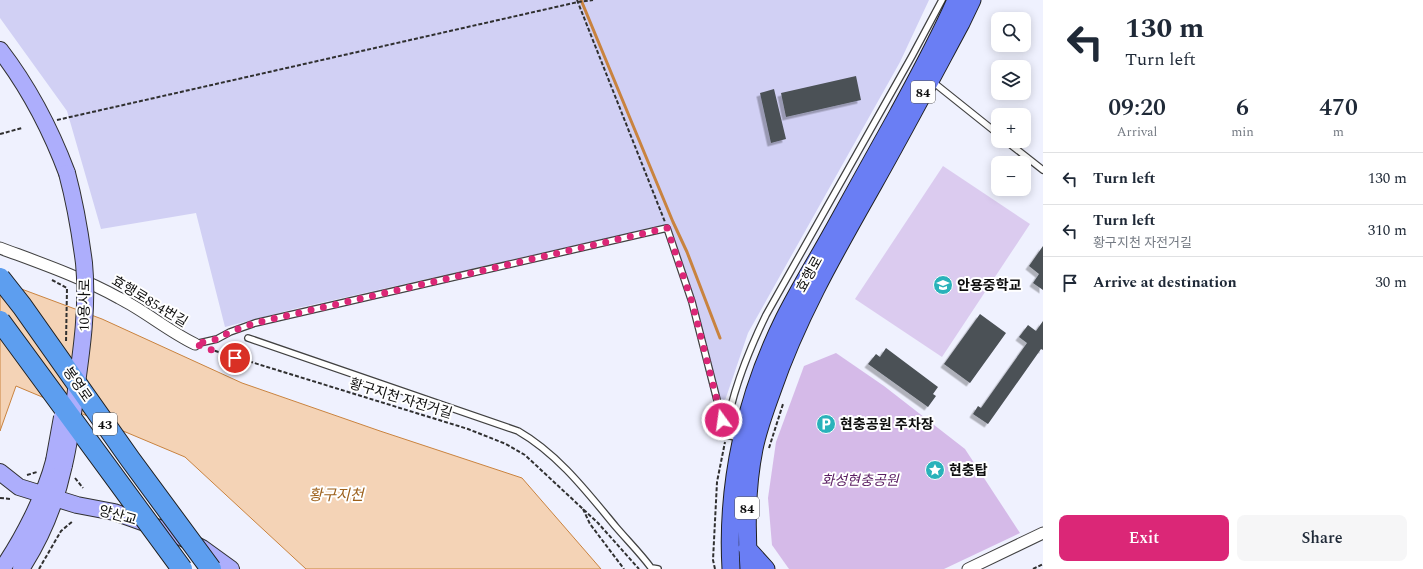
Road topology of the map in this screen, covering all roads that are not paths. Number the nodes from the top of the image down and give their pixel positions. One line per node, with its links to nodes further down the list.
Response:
1 (942, 0): 19 (lane)
2 (956, 0): 4 (main road, 효행로 / 84)
3 (972, 0): 4 (main road, 효행로 / 84)
4 (955, 20): 7 (main road, 효행로 / 84); 12 (main road, 효행로 / 84)
5 (0, 50): 11 (street, 10용사로)
6 (0, 66): 11 (street, 10용사로)
7 (930, 80): 8 (lane); 12 (main road, 효행로 / 84)
8 (991, 128)
9 (1015, 148): 10 (lane)
10 (1043, 170)
11 (62, 174): 21 (street, 10용사로, bridge)
12 (868, 181): 15 (main road, 효행로 / 84)
13 (0, 248): 18 (street, 효행로854번길)
14 (0, 278): 31 (highway, 봉영로 / 43, bridge)
15 (812, 283): 19 (main road, 효행로 / 84); 26 (main road, 효행로 / 84)
16 (0, 321): 30 (highway, 봉영로 / 43, bridge)
17 (248, 338): 33 (lane)
18 (195, 344): 19 (lane)
19 (734, 436): 22 (main road, 효행로 / 84)
20 (5, 476): 21 (street, 양산교)
21 (49, 496): 25 (street, 10용사로); 27 (street, 10용사로); 32 (street, 양산교)
22 (732, 498): 23 (main road, 효행로 / 84); 26 (main road)
23 (730, 528): 34 (main road); 35 (main road, 효행로 / 84)
24 (1043, 533): 38 (street)
25 (18, 541): 27 (street); 28 (street, 10용사로)
26 (747, 543): 36 (main road, 효행로 / 84); 37 (main road)
27 (33, 549): 29 (street, 10용사로)
28 (2, 569)
29 (21, 569)
30 (182, 569)
31 (211, 569)
32 (231, 569)
33 (654, 569)
34 (718, 569)
35 (731, 569)
36 (749, 569)
37 (766, 569)
38 (968, 569)

